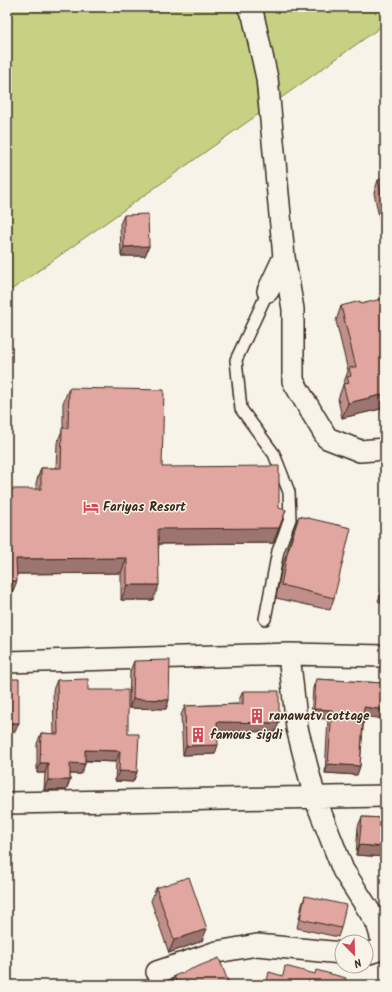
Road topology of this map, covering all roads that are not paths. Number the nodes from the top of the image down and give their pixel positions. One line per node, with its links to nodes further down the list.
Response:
1 (248, 7): 2 (street)
2 (284, 257): 3 (street); 4 (street)
3 (268, 291): 5 (lane)
4 (385, 450)
5 (265, 620)
6 (289, 654): 7 (street); 8 (street); 10 (street)
7 (385, 656)
8 (7, 662)
9 (385, 796): 10 (street)
10 (315, 798): 11 (street); 12 (street)
11 (9, 803)
12 (378, 951)
13 (334, 952): 14 (street)
14 (157, 972)

